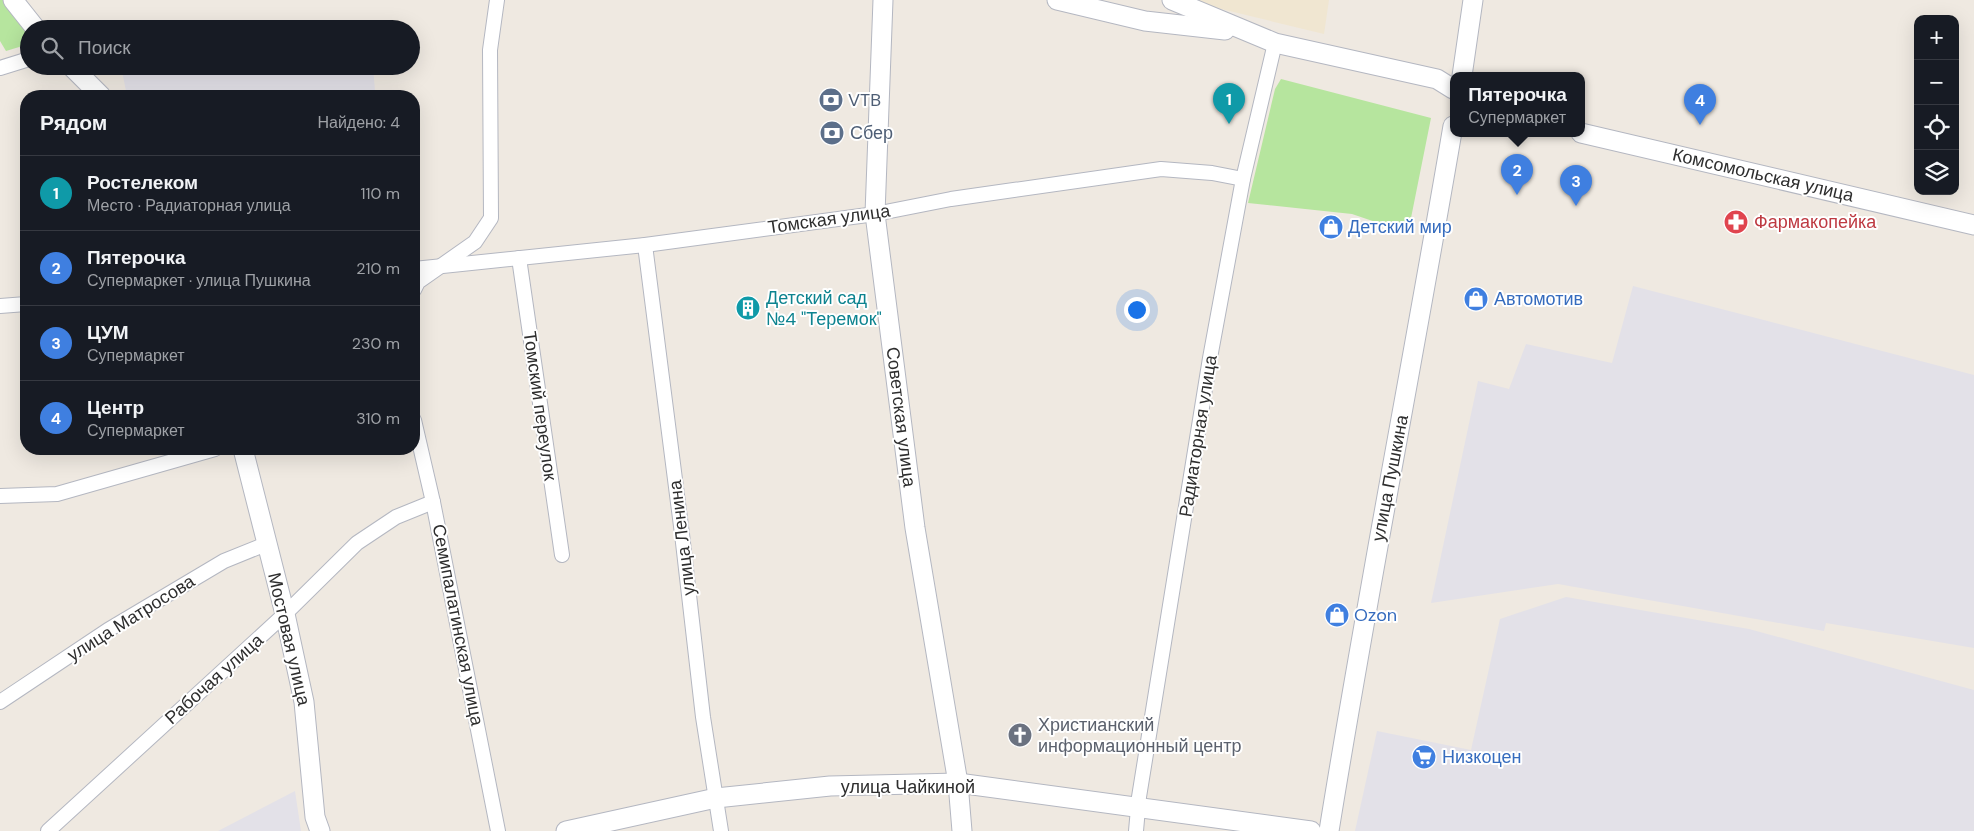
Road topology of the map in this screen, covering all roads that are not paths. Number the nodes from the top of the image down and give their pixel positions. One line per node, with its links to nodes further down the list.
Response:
1 (13, 0): 7 (street)
2 (497, 0): 23 (street)
3 (883, 0): 19 (street, Советская улица)
4 (1057, 0): 8 (street)
5 (1172, 0): 8 (street)
6 (1473, 0): 12 (street)
7 (29, 20)
8 (1245, 32): 9 (street)
9 (1275, 43): 14 (street); 18 (street, Радиаторная улица)
10 (20, 62): 11 (street)
11 (0, 68)
12 (1463, 72)
13 (80, 75): 15 (street)
14 (1450, 87)
15 (95, 90)
16 (1585, 134): 20 (street, Комсомольская улица)
17 (1451, 137): 48 (street, улица Пушкина)
18 (1243, 179): 19 (street, Томская улица); 39 (street, Радиаторная улица)
19 (875, 214): 21 (street, Томская улица); 37 (street, Советская улица)
20 (1974, 225)
21 (645, 245): 22 (street, Томская улица); 38 (street, улица Ленина)
22 (519, 258): 23 (street, Томская улица); 34 (street, Томский переулок)
23 (439, 265): 24 (street, Томская улица); 25 (street)
24 (420, 268)
25 (420, 280)
26 (20, 304): 27 (street)
27 (0, 306)
28 (420, 445): 32 (street, Семипалатинская улица)
29 (194, 455): 31 (street)
30 (244, 455): 33 (street, Мостовая улица)
31 (0, 496)
32 (434, 502): 35 (street, Рабочая улица); 42 (street, Семипалатинская улица)
33 (266, 544): 35 (street, Мостовая улица); 36 (street, улица Матросова)
34 (562, 555)
35 (285, 614): 40 (street, Рабочая улица); 41 (street, Мостовая улица)
36 (0, 702)
37 (958, 784): 38 (street, улица Чайкиной); 39 (street, улица Чайкиной); 45 (street, Советская улица)
38 (716, 798): 43 (street, улица Чайкиной); 44 (street, улица Ленина)
39 (1138, 808): 46 (street, Радиаторная улица); 47 (street, улица Чайкиной)
40 (48, 831)
41 (320, 831)
42 (498, 831)
43 (566, 831)
44 (720, 831)
45 (962, 831)
46 (1136, 831)
47 (1311, 831)
48 (1329, 831)

